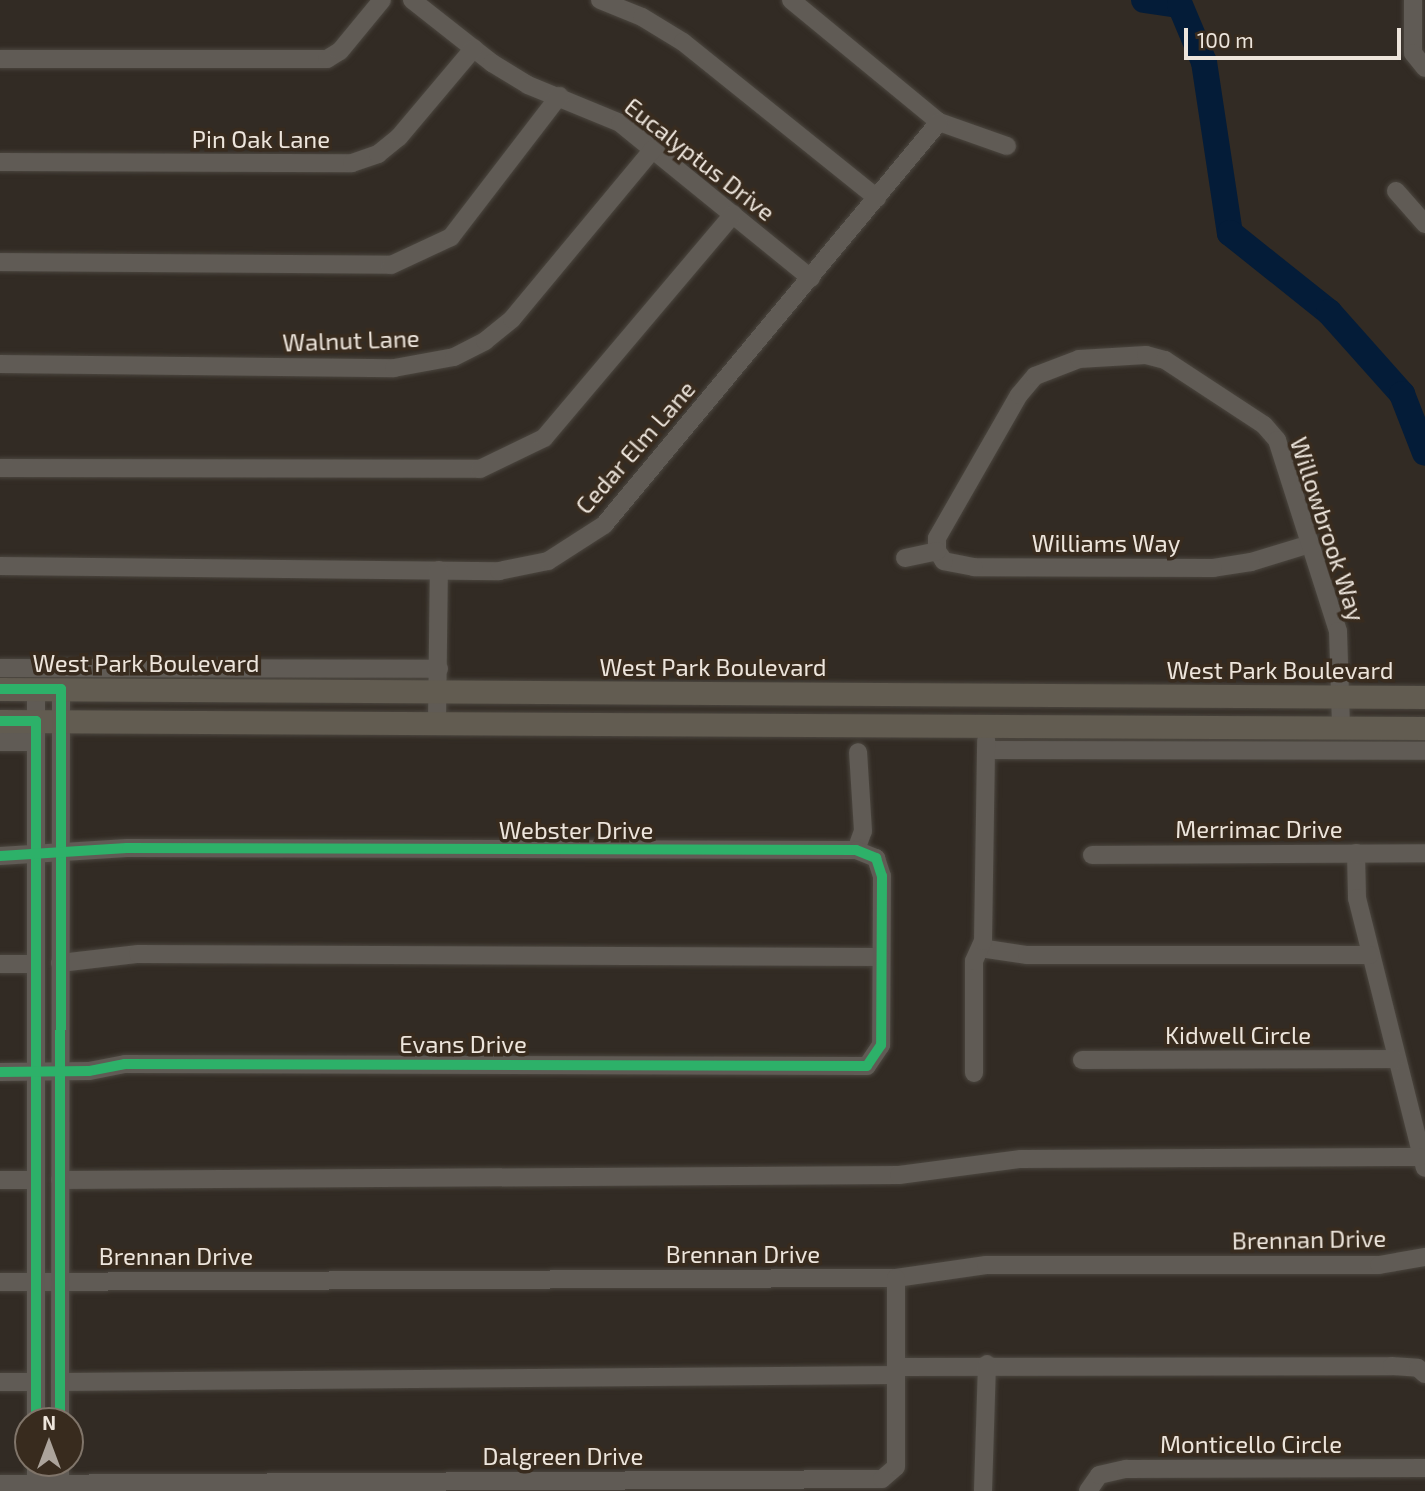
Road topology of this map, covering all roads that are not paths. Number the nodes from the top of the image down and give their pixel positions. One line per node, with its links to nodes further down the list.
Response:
1 (382, 0): 7 (street)
2 (412, 0): 6 (street, Eucalyptus Drive)
3 (600, 0): 15 (street)
4 (791, 0): 10 (street)
5 (1413, 0): 8 (street)
6 (474, 48): 9 (street, Eucalyptus Drive); 13 (street, Pin Oak Lane)
7 (0, 59)
8 (1425, 68)
9 (559, 96): 12 (street, Eucalyptus Drive); 18 (street)
10 (939, 122): 11 (street); 15 (street, Cedar Elm Lane)
11 (1007, 146)
12 (653, 149): 16 (street, Eucalyptus Drive); 20 (street, Walnut Lane)
13 (0, 162)
14 (1396, 191): 17 (street)
15 (877, 198): 19 (street, Cedar Elm Lane)
16 (733, 214): 19 (street, Eucalyptus Drive); 21 (street)
17 (1425, 224)
18 (0, 261)
19 (811, 278): 26 (street, Cedar Elm Lane)
20 (0, 364)
21 (0, 468)
22 (1310, 544): 23 (street, Williams Way); 23 (street, Willowbrook Way); 32 (street, Willowbrook Way)
23 (937, 551): 24 (street)
24 (905, 558)
25 (0, 566): 26 (street, Cedar Elm Lane)
26 (439, 570): 28 (street)
27 (0, 667): 28 (street)
28 (438, 680): 31 (main road, West Park Boulevard); 32 (main road, West Park Boulevard); 36 (street)
29 (0, 689): 30 (main road, West Park Boulevard)
30 (36, 689): 31 (main road, West Park Boulevard); 40 (street)
31 (61, 689): 35 (street)
32 (1341, 696): 33 (main road, West Park Boulevard); 38 (street, Willowbrook Way)
33 (1425, 697)
34 (0, 721): 40 (main road)
35 (61, 721): 36 (main road); 40 (main road); 48 (street)
36 (437, 723): 37 (main road)
37 (986, 726): 38 (main road); 42 (street)
38 (1341, 728): 39 (main road)
39 (1425, 728)
40 (36, 732): 41 (street); 51 (street)
41 (0, 742)
42 (986, 750): 43 (street); 52 (street)
43 (1425, 751)
44 (858, 752): 45 (street)
45 (856, 850): 48 (street, Webster Drive); 54 (street)
46 (1356, 853): 47 (street, Merrimac Drive); 49 (street, Merrimac Drive); 53 (street)
47 (1425, 853)
48 (60, 855): 51 (street, Webster Drive); 55 (street)
49 (1093, 855)
50 (0, 856): 51 (street, Webster Drive)
51 (36, 856): 57 (street)
52 (980, 948): 53 (street); 63 (street)
53 (1370, 955): 58 (street)
54 (881, 957): 55 (street); 62 (street, Evans Drive)
55 (60, 963): 62 (street)
56 (0, 964): 57 (street)
57 (36, 964): 61 (street)
58 (1394, 1059): 59 (street, Kidwell Circle); 64 (street)
59 (1082, 1060)
60 (0, 1072): 61 (street, Evans Drive)
61 (36, 1073): 62 (street, Evans Drive); 66 (street)
62 (60, 1073): 67 (street)
63 (974, 1073)
64 (1422, 1162): 67 (street)
65 (0, 1180): 66 (street)
66 (36, 1180): 71 (street)
67 (60, 1180): 70 (street)
68 (1425, 1257): 69 (street, Brennan Drive)
69 (896, 1278): 70 (street, Brennan Drive); 74 (street, Dalgreen Drive)
70 (60, 1280): 71 (street, Brennan Drive); 78 (street)
71 (36, 1281): 72 (street, Brennan Drive); 77 (street)
72 (0, 1282)
73 (987, 1364): 74 (street); 75 (street); 85 (street)
74 (896, 1371): 78 (street); 84 (street, Dalgreen Drive)
75 (1425, 1374)
76 (0, 1382): 77 (street)
77 (36, 1382): 79 (street)
78 (60, 1382): 80 (street)
79 (36, 1407)
80 (60, 1407)
81 (1425, 1468): 86 (street, Monticello Circle)
82 (0, 1484): 83 (street, Dalgreen Drive)
83 (36, 1487): 84 (street, Dalgreen Drive)
84 (60, 1487)
85 (983, 1491)
86 (1088, 1491)

